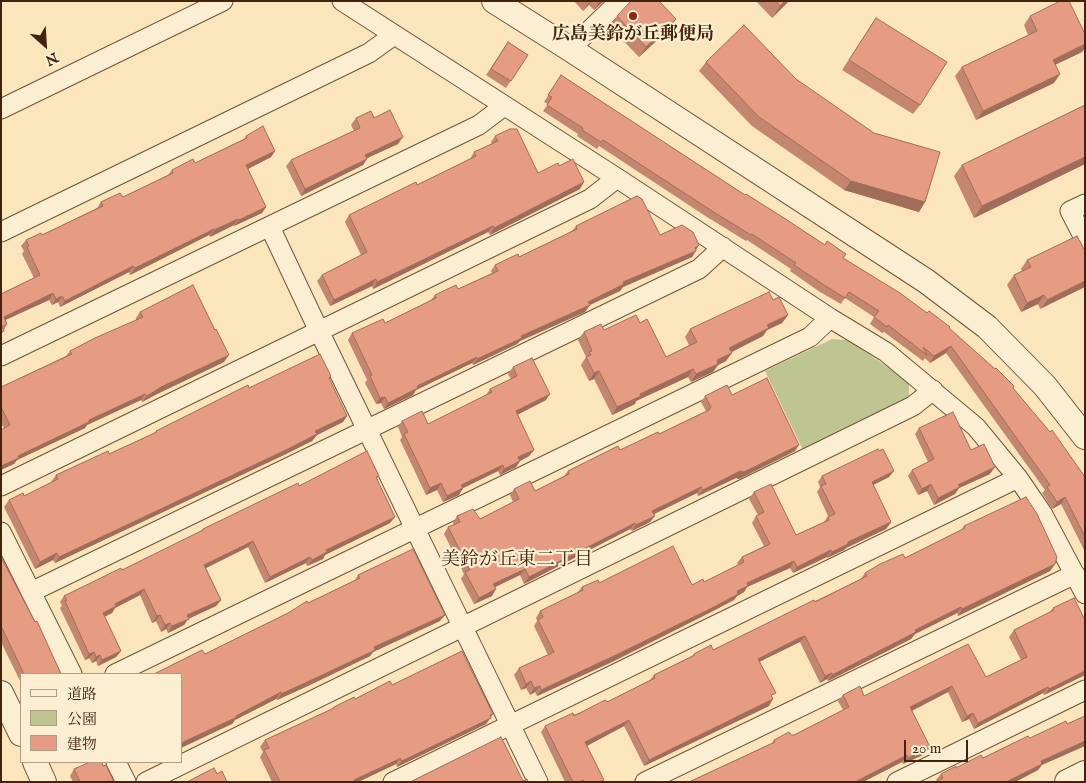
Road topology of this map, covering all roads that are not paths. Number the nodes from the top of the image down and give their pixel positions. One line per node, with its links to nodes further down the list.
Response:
1 (223, 1): 8 (street)
2 (342, 1): 5 (street)
3 (494, 1): 6 (street)
4 (620, 1): 6 (street)
5 (394, 34): 7 (street); 12 (street)
6 (570, 49): 20 (street)
7 (504, 106): 9 (street); 11 (street)
8 (1, 109)
9 (617, 178): 14 (street); 16 (street)
10 (1085, 204): 13 (street)
11 (270, 227): 16 (street); 17 (street)
12 (1, 232)
13 (1085, 240)
14 (723, 247): 15 (street); 19 (street)
15 (830, 318): 18 (street); 23 (street)
16 (319, 331): 19 (street); 22 (street)
17 (1, 356)
18 (933, 390): 21 (street); 28 (street)
19 (367, 429): 23 (street); 26 (street)
20 (1085, 437)
21 (1018, 478): 25 (street); 33 (street)
22 (1, 486)
23 (415, 528): 28 (street); 30 (street)
24 (1, 532): 26 (street)
25 (1075, 574): 27 (street); 43 (street)
26 (31, 592): 29 (street)
27 (1085, 594)
28 (464, 627): 33 (street); 40 (street)
29 (72, 673)
30 (117, 673)
31 (1085, 690): 44 (street)
32 (1, 693): 34 (street)
33 (511, 725): 41 (street); 42 (street)
34 (20, 732)
35 (35, 763): 38 (street)
36 (116, 763): 39 (street)
37 (1085, 773): 45 (street)
38 (44, 782)
39 (126, 782)
40 (146, 782)
41 (393, 782)
42 (538, 782)
43 (645, 782)
44 (897, 782)
45 (1067, 782)

